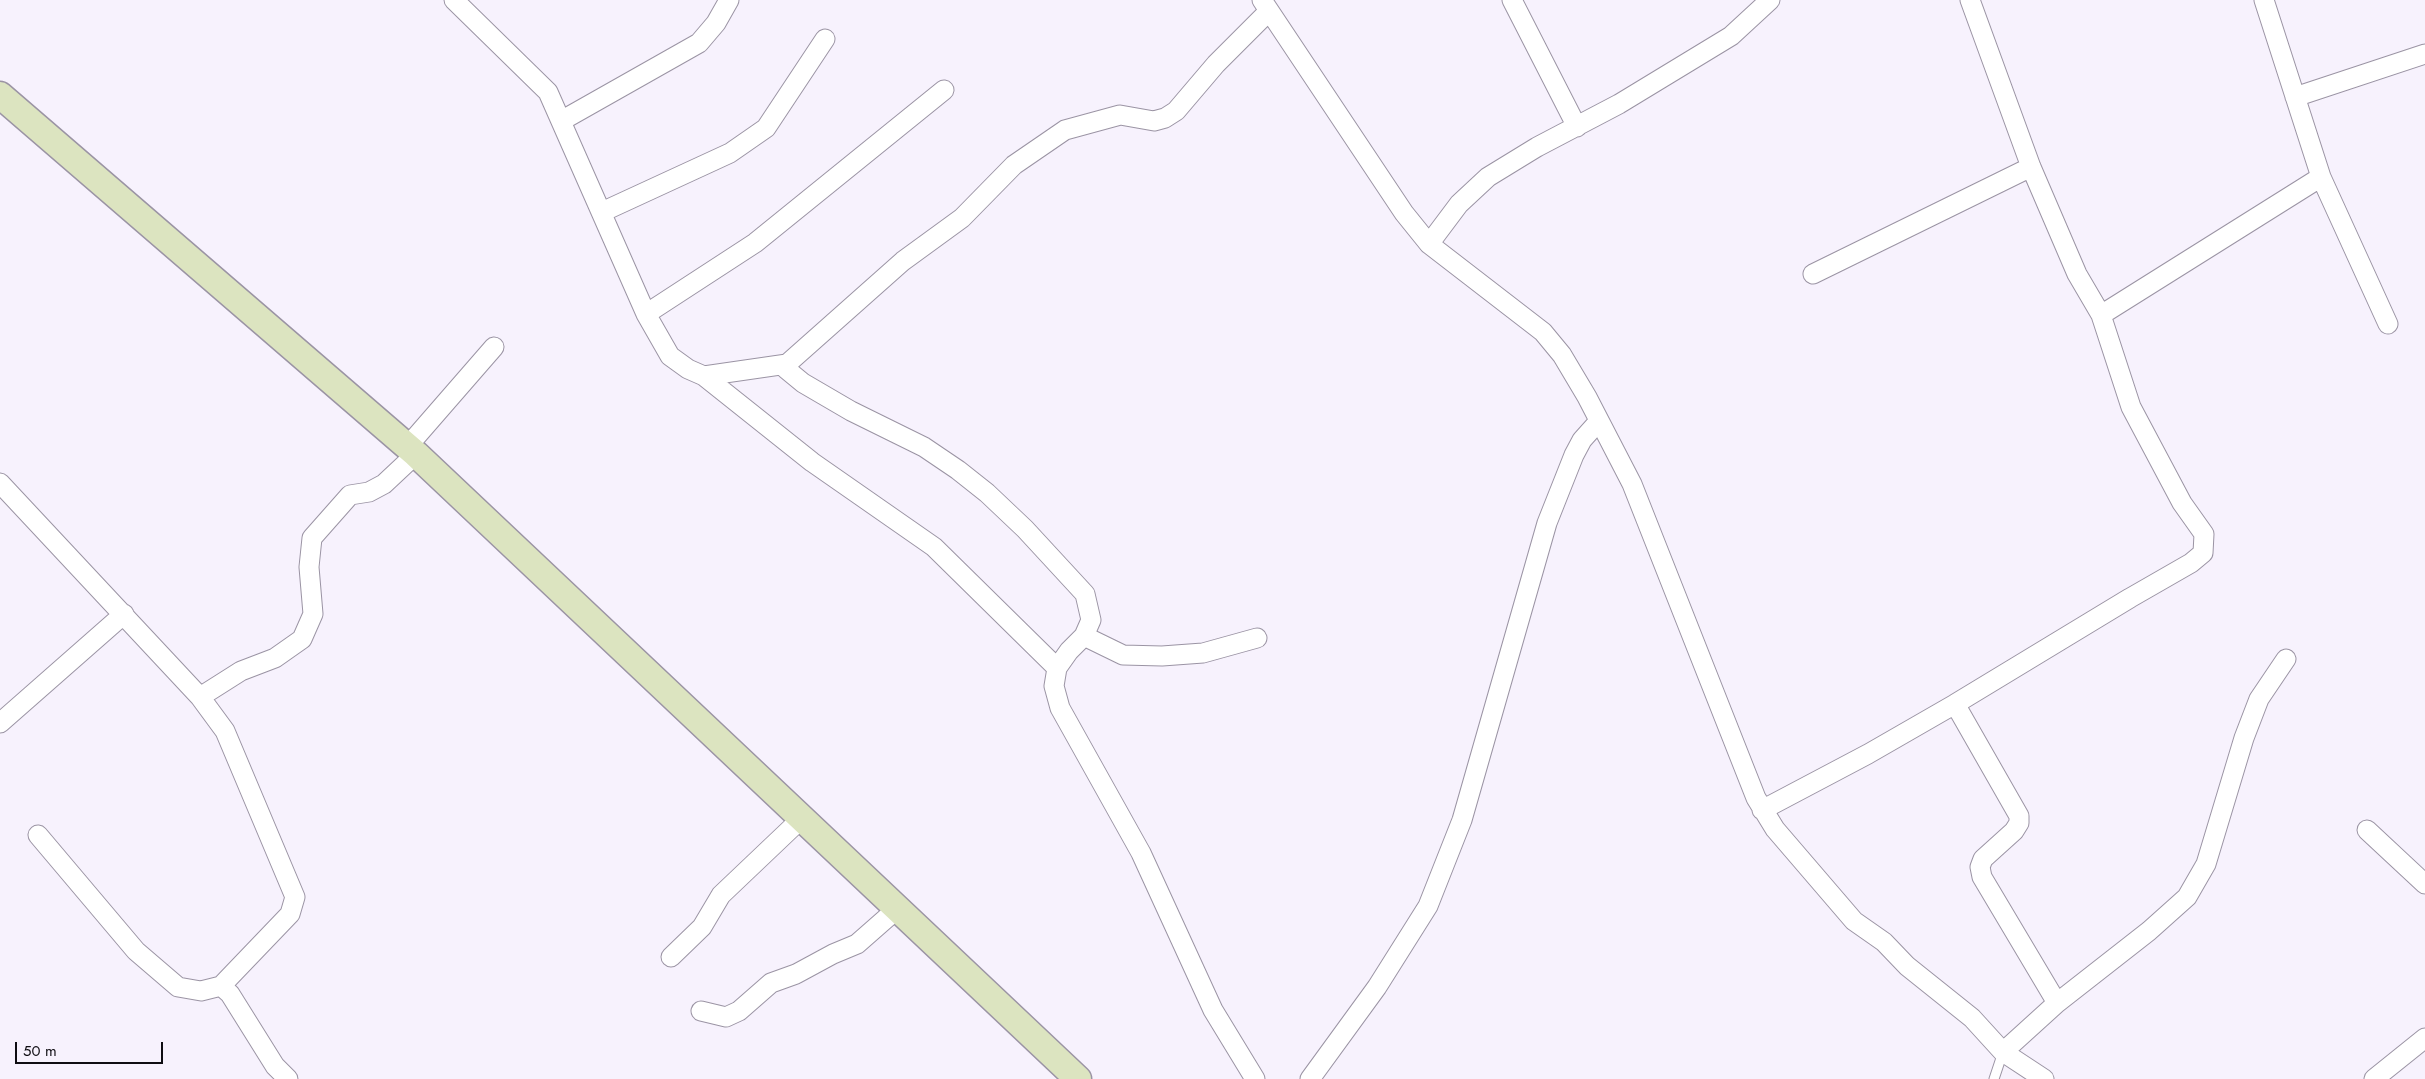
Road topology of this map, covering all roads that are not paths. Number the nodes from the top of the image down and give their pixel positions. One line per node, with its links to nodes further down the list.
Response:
1 (454, 0): 13 (street)
2 (729, 0): 13 (street)
3 (1512, 0): 14 (street)
4 (1770, 0): 14 (street)
5 (1970, 0): 15 (street)
6 (2264, 0): 12 (street)
7 (1266, 6): 18 (street); 24 (street)
8 (825, 39): 17 (street)
9 (2425, 54): 12 (street)
10 (944, 90): 20 (street)
11 (0, 95): 27 (main road)
12 (2295, 97): 16 (street)
13 (561, 121): 17 (street)
14 (1577, 127): 18 (street)
15 (2031, 167): 19 (street); 21 (street)
16 (2321, 176): 21 (street); 22 (street)
17 (602, 212): 20 (street)
18 (1429, 244): 26 (street)
19 (1813, 274)
20 (646, 314): 25 (street)
21 (2101, 315): 35 (street)
22 (2388, 324)
23 (494, 347): 27 (street)
24 (787, 364): 25 (street); 30 (street)
25 (704, 376): 33 (street)
26 (1599, 421): 37 (street); 52 (street)
27 (411, 451): 34 (street); 38 (main road)
28 (0, 483): 29 (street)
29 (124, 614): 34 (street); 36 (street)
30 (1084, 636): 31 (street); 33 (street)
31 (1257, 638)
32 (2286, 659): 45 (street)
33 (1057, 668): 51 (street)
34 (200, 697): 44 (street)
35 (1955, 704): 37 (street); 45 (street)
36 (0, 723)
37 (1762, 810): 48 (street)
38 (802, 818): 42 (main road); 43 (street)
39 (2367, 830): 41 (street)
40 (38, 835): 44 (street)
41 (2425, 884)
42 (898, 908): 46 (street); 50 (main road)
43 (671, 957)
44 (222, 986): 49 (street)
45 (2057, 1004): 48 (street)
46 (701, 1011)
47 (2425, 1038): 55 (street)
48 (2004, 1052): 53 (lane); 54 (street)
49 (288, 1079)
50 (1078, 1079)
51 (1255, 1079)
52 (1310, 1079)
53 (1994, 1079)
54 (2044, 1079)
55 (2374, 1079)

